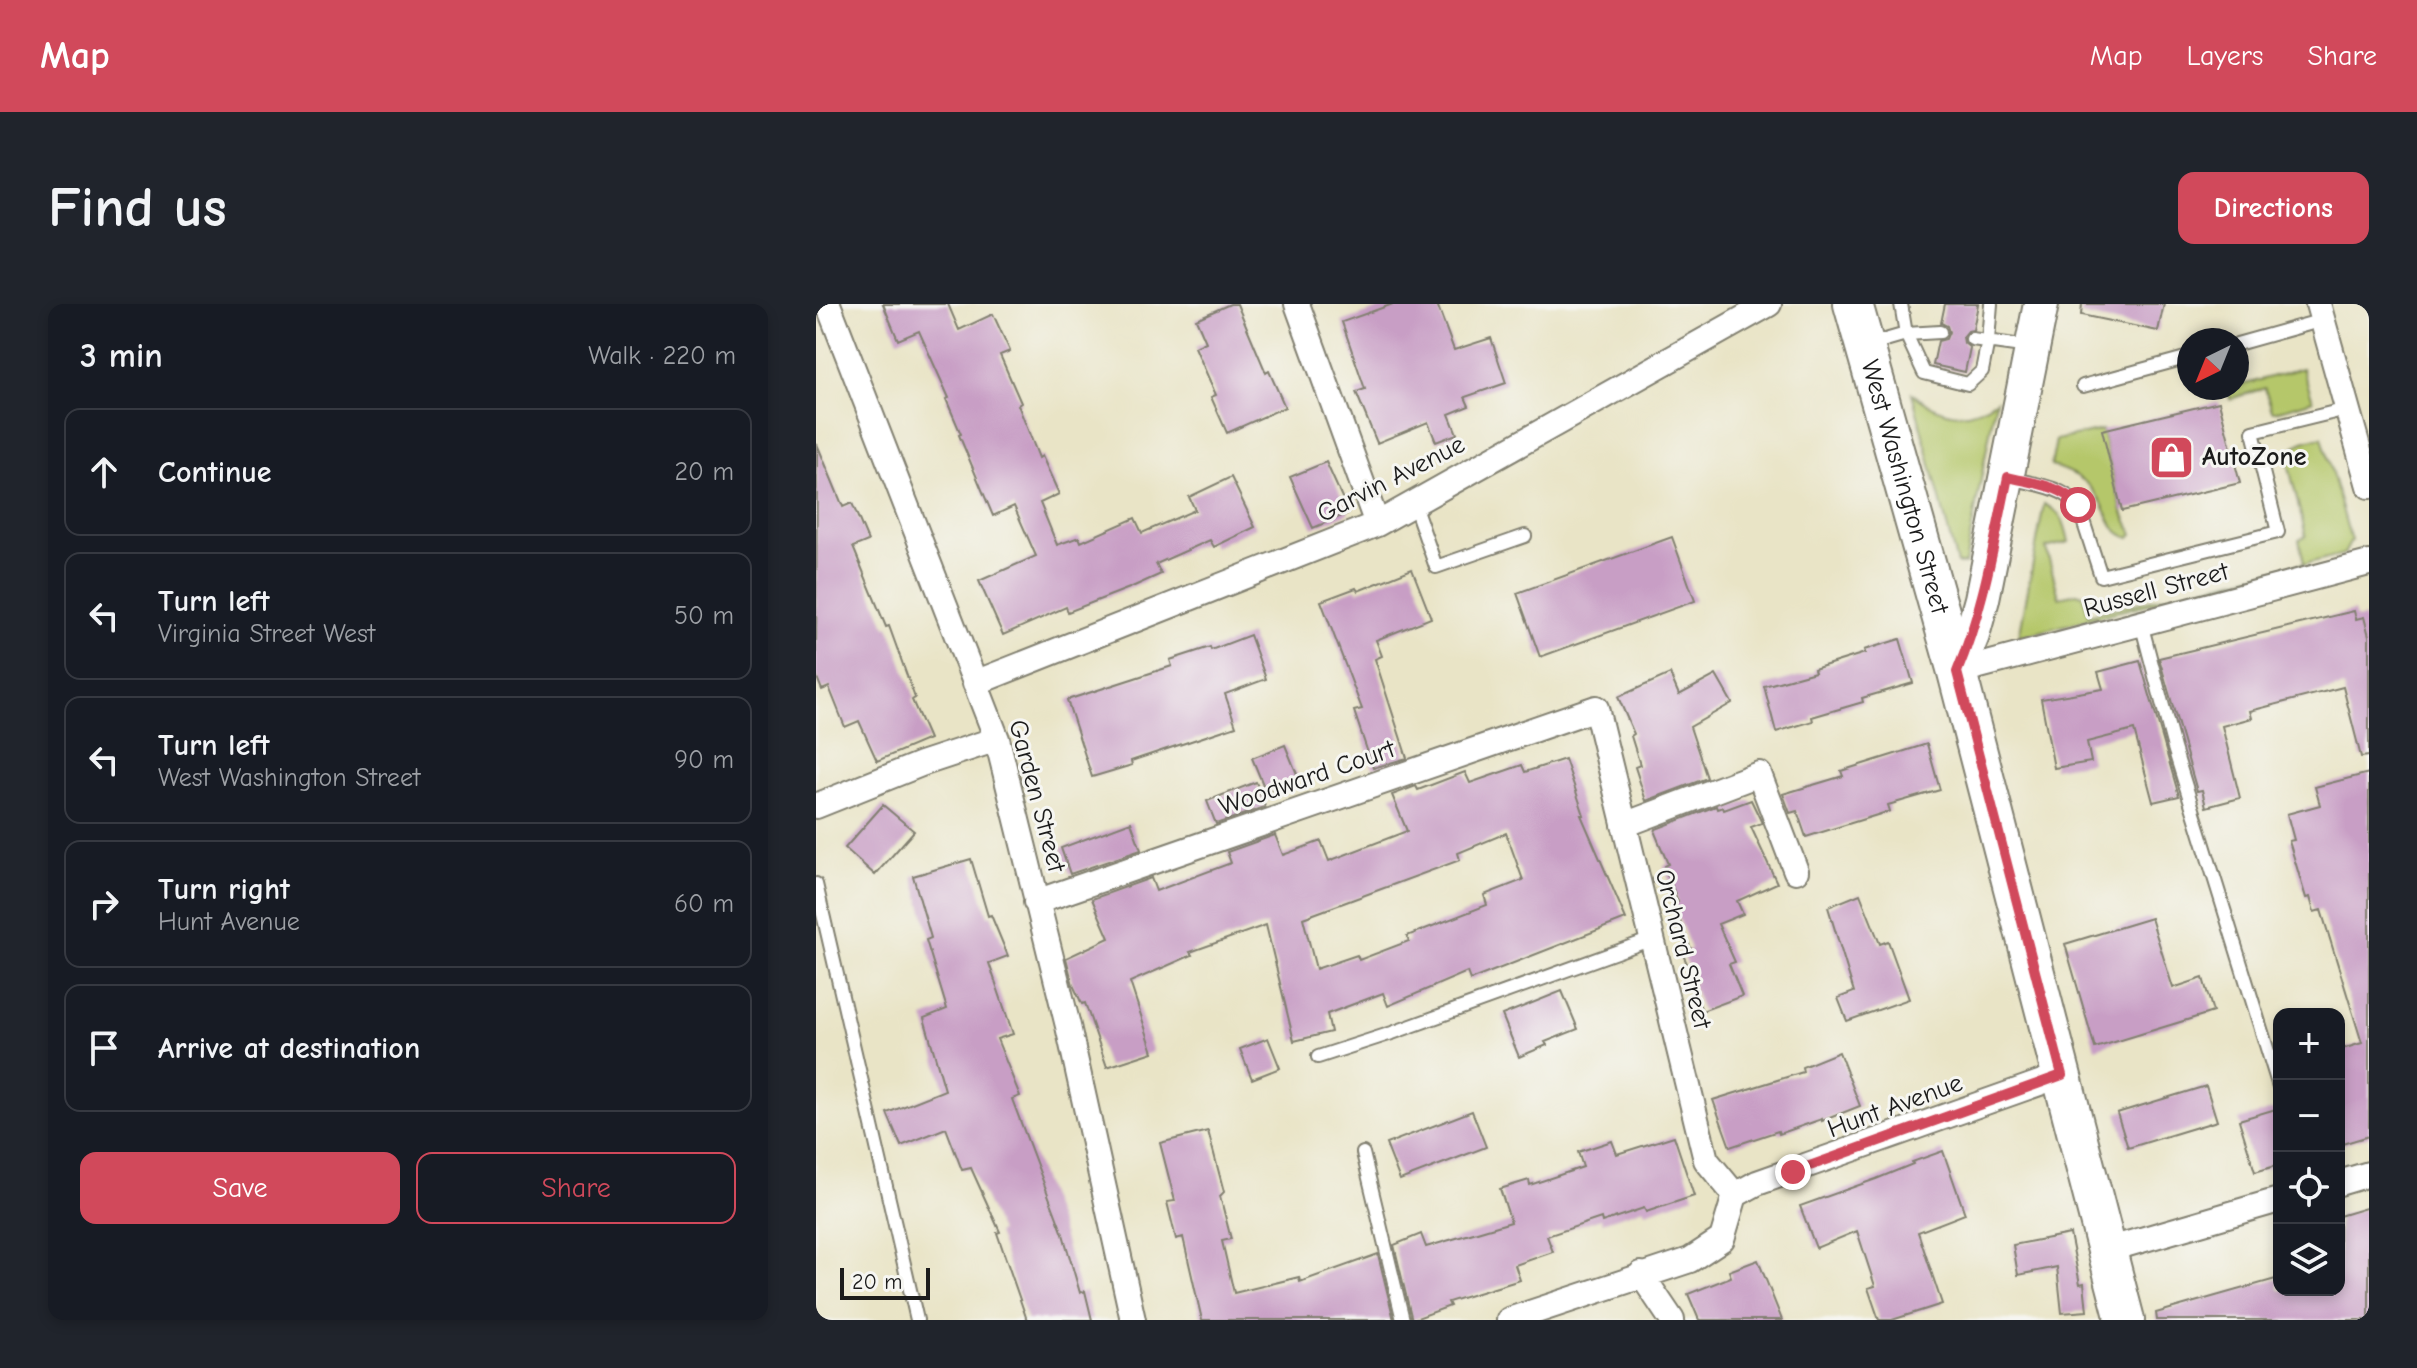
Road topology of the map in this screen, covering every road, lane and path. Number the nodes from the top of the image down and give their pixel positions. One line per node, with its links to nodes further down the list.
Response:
1 (828, 304): 27 (street, Garden Street)
2 (1297, 304): 22 (street)
3 (1769, 304): 21 (street, Garvin Avenue)
4 (1853, 304): 14 (main road, West Washington Street)
5 (1901, 304): 10 (lane)
6 (1991, 304): 13 (lane)
7 (2041, 304): 15 (main road)
8 (2320, 312): 12 (lane); 18 (street)
9 (1940, 332): 10 (lane)
10 (1906, 334): 13 (lane); 14 (lane)
11 (1972, 339): 13 (lane)
12 (2249, 339)
13 (1988, 340): 15 (lane)
14 (1865, 346): 26 (main road, West Washington Street)
15 (2033, 348): 19 (main road)
16 (2177, 360): 17 (lane)
17 (2083, 386)
18 (2347, 409): 19 (lane); 20 (street)
19 (2008, 477): 26 (main road)
20 (2369, 486)
21 (1414, 504): 22 (street, Garvin Avenue); 23 (lane)
22 (1377, 524): 27 (street, Garvin Avenue)
23 (1525, 536)
24 (2369, 563): 25 (street, Russell Street)
25 (2141, 623): 26 (street, Russell Street); 38 (lane)
26 (1957, 672): 37 (main road, West Washington Street)
27 (975, 683): 29 (street, Garden Street)
28 (1596, 708): 31 (street, Orchard Street); 34 (street, Woodward Court)
29 (997, 739): 30 (street); 34 (street, Garden Street)
30 (816, 806)
31 (1624, 825): 32 (street); 35 (street, Orchard Street)
32 (1796, 871)
33 (816, 884): 46 (lane)
34 (1036, 902): 47 (street, Garden Street)
35 (1652, 939): 36 (lane); 42 (street, Orchard Street)
36 (1318, 1057)
37 (2062, 1075): 42 (street, Hunt Avenue); 44 (main road, West Washington Street)
38 (2277, 1080)
39 (1363, 1153): 48 (lane)
40 (2369, 1174): 41 (street)
41 (2345, 1181)
42 (1735, 1195): 45 (street)
43 (2273, 1202): 44 (street)
44 (2107, 1250): 51 (main road, West Washington Street)
45 (1641, 1274): 49 (street); 50 (street)
46 (917, 1320)
47 (1133, 1320)
48 (1403, 1320)
49 (1509, 1320)
50 (1672, 1320)
51 (2125, 1320)

